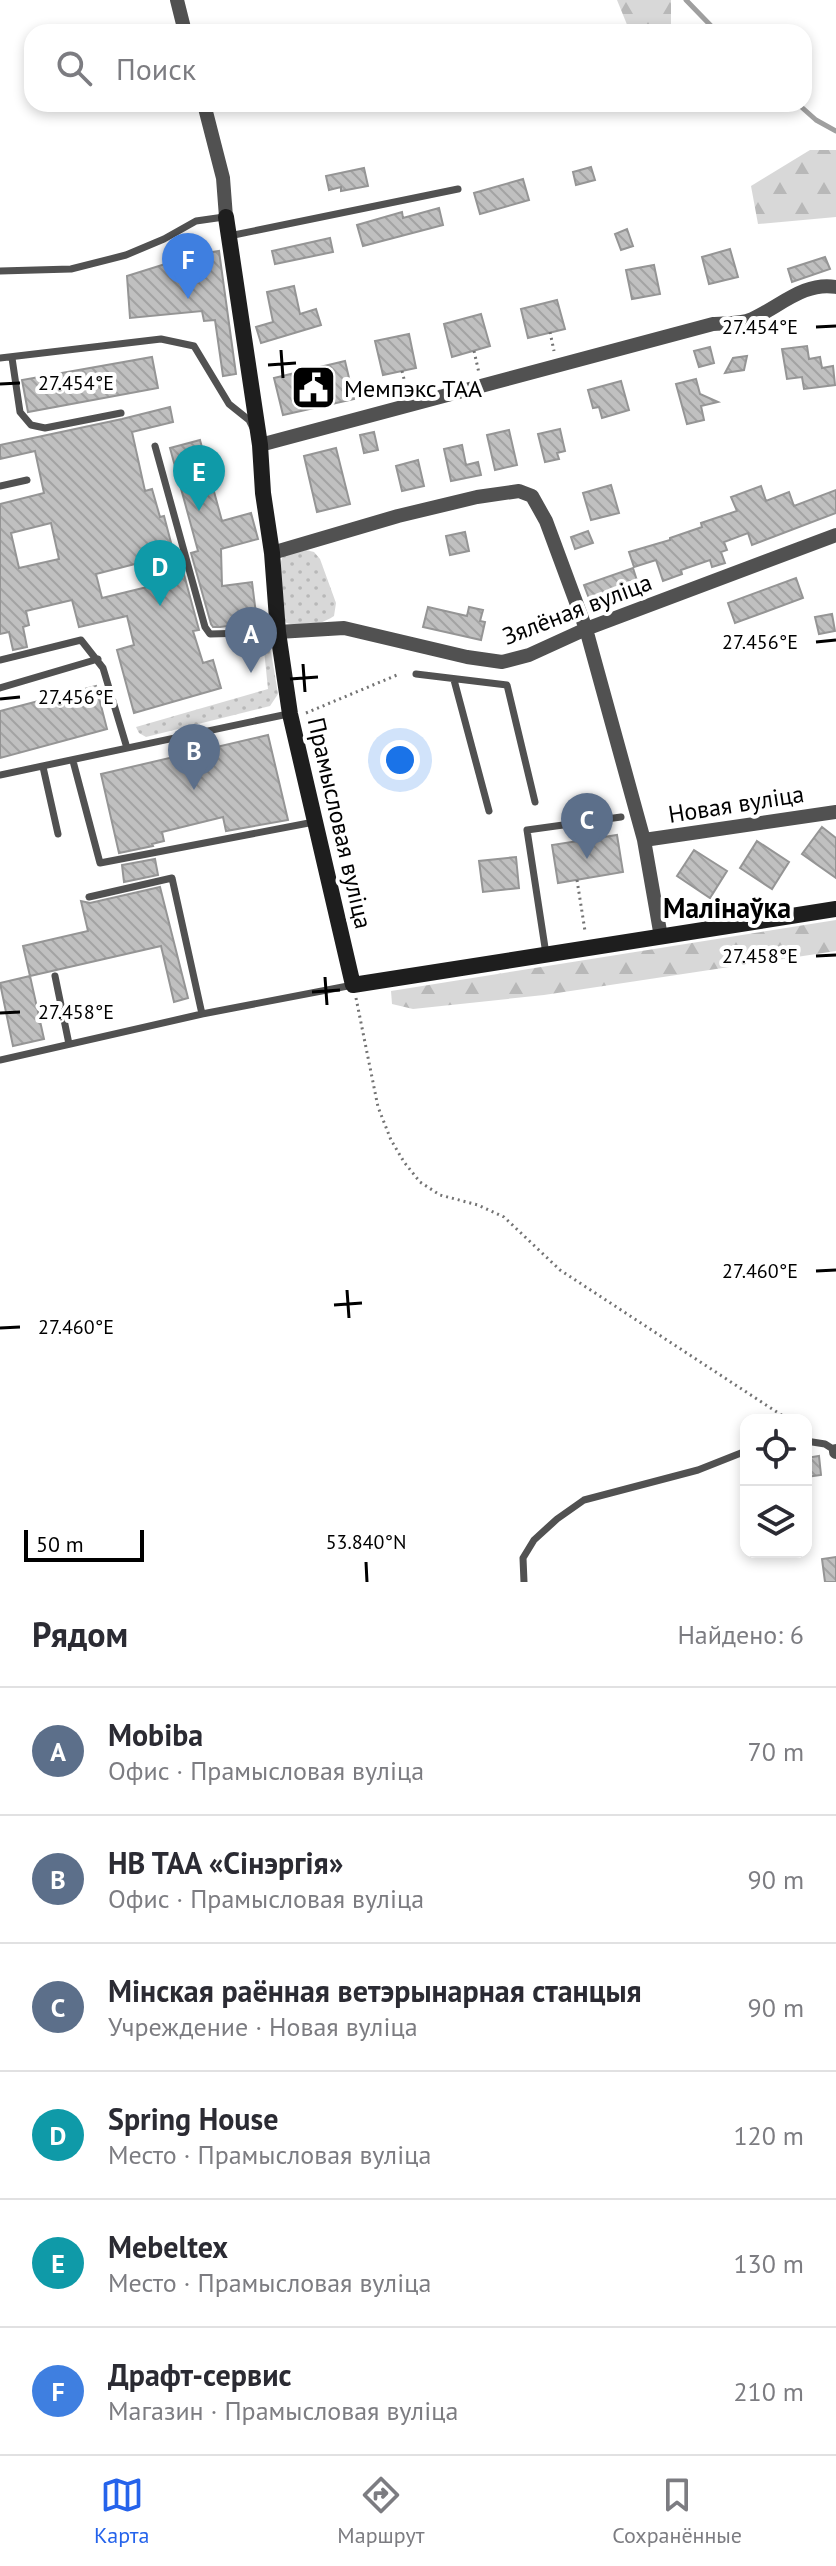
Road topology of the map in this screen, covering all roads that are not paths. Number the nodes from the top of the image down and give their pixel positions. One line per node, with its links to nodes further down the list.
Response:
1 (177, 0): 2 (street)
2 (183, 24)
3 (206, 112): 5 (street)
4 (458, 189): 6 (lane)
5 (226, 217): 6 (street, Прамысловая вуліца); 7 (lane)
6 (229, 236): 12 (street, Прамысловая вуліца)
7 (0, 271)
8 (836, 287): 12 (street)
9 (0, 358): 10 (lane)
10 (12, 358): 11 (lane); 12 (lane)
11 (121, 413)
12 (260, 442): 17 (street, Прамысловая вуліца)
13 (155, 446): 19 (lane)
14 (27, 480): 15 (lane)
15 (0, 486)
16 (836, 535): 18 (street, Зялёная вуліца)
17 (272, 553): 18 (street); 19 (street, Прамысловая вуліца)
18 (586, 629): 19 (street, Зялёная вуліца); 36 (street)
19 (278, 632): 25 (street, Прамысловая вуліца)
20 (98, 659): 21 (lane); 24 (lane); 26 (lane)
21 (0, 660)
22 (416, 674): 23 (lane)
23 (454, 680): 30 (lane); 31 (lane)
24 (0, 688)
25 (291, 716): 26 (lane); 34 (street, Прамысловая вуліца)
26 (127, 748): 27 (lane)
27 (73, 761): 28 (lane); 34 (lane)
28 (43, 767): 29 (lane); 35 (lane)
29 (0, 775)
30 (535, 802)
31 (489, 811)
32 (836, 812): 36 (street, Новая вуліца)
33 (621, 817): 40 (lane)
34 (314, 822): 42 (street, Прамысловая вуліца)
35 (58, 834)
36 (644, 840): 39 (street, Новая вуліца)
37 (89, 897): 43 (lane)
38 (836, 909): 39 (street)
39 (661, 937): 40 (street)
40 (546, 954): 42 (street)
41 (55, 976): 44 (lane)
42 (353, 985): 43 (lane)
43 (202, 1014): 44 (lane)
44 (69, 1044): 45 (lane)
45 (0, 1060)
46 (812, 1442): 47 (lane)
47 (836, 1451)
48 (740, 1453): 49 (lane)
49 (524, 1582)

